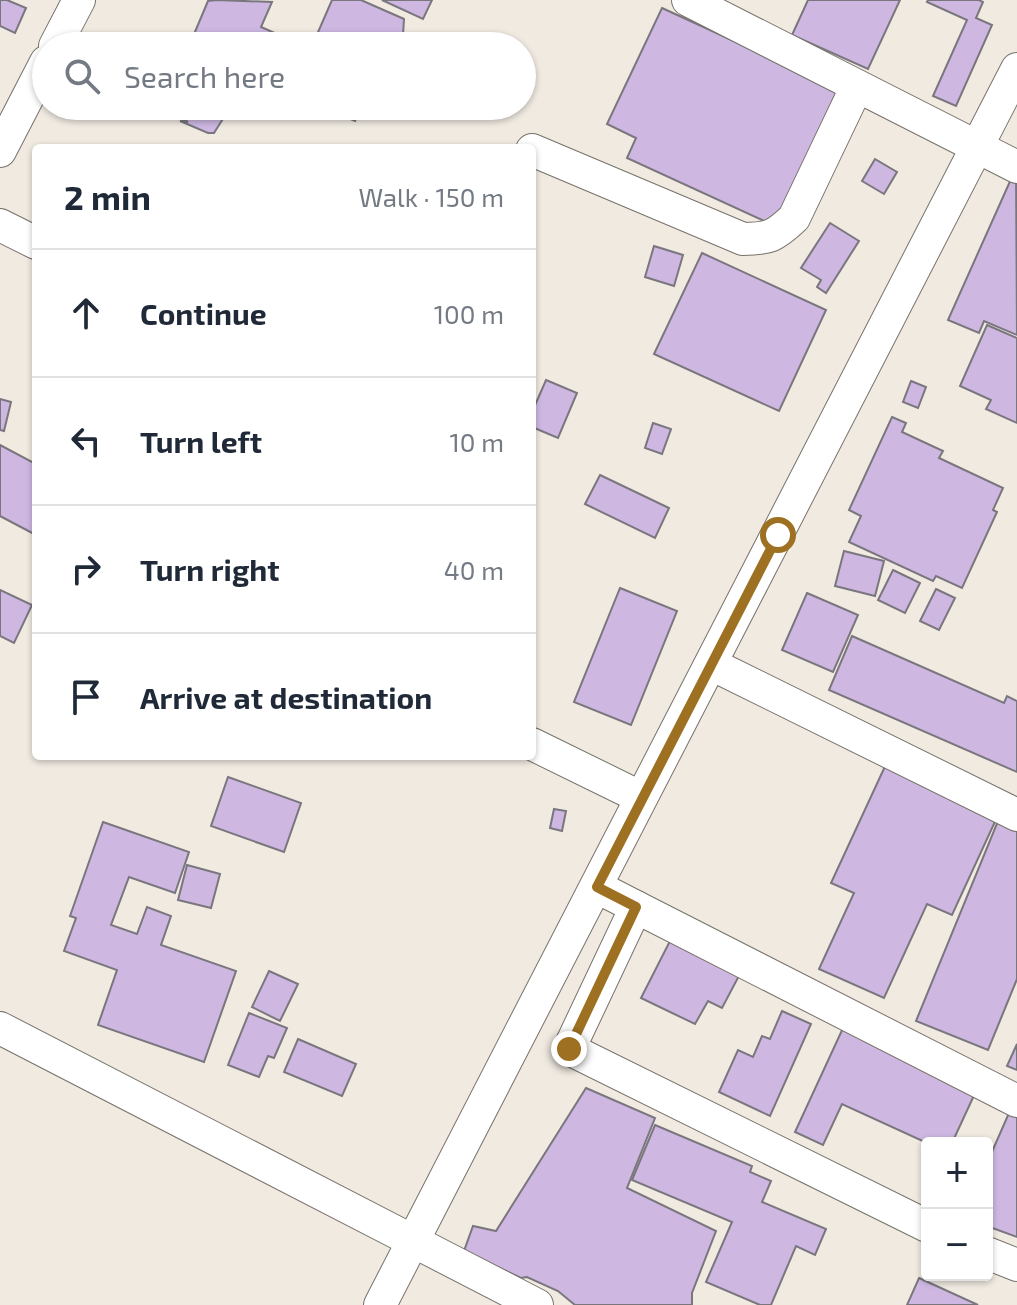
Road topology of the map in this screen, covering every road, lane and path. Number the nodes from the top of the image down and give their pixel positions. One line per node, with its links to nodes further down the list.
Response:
1 (79, 0): 3 (street)
2 (688, 0): 5 (street)
3 (62, 32)
4 (1017, 69): 7 (street)
5 (857, 86): 7 (street); 9 (street)
6 (32, 89): 8 (street)
7 (977, 147): 10 (street); 13 (street)
8 (0, 151)
9 (536, 152)
10 (1017, 167)
11 (0, 225): 12 (street)
12 (32, 241)
13 (711, 664): 15 (street); 16 (street)
14 (536, 746): 15 (street)
15 (640, 797): 17 (street)
16 (1017, 815)
17 (597, 887): 18 (street); 22 (street)
18 (636, 907): 20 (street); 21 (street)
19 (0, 1028): 22 (street)
20 (1017, 1101)
21 (921, 1223)
22 (413, 1241): 25 (street); 26 (street)
23 (993, 1255): 24 (street)
24 (1017, 1265)
25 (380, 1305)
26 (537, 1305)

